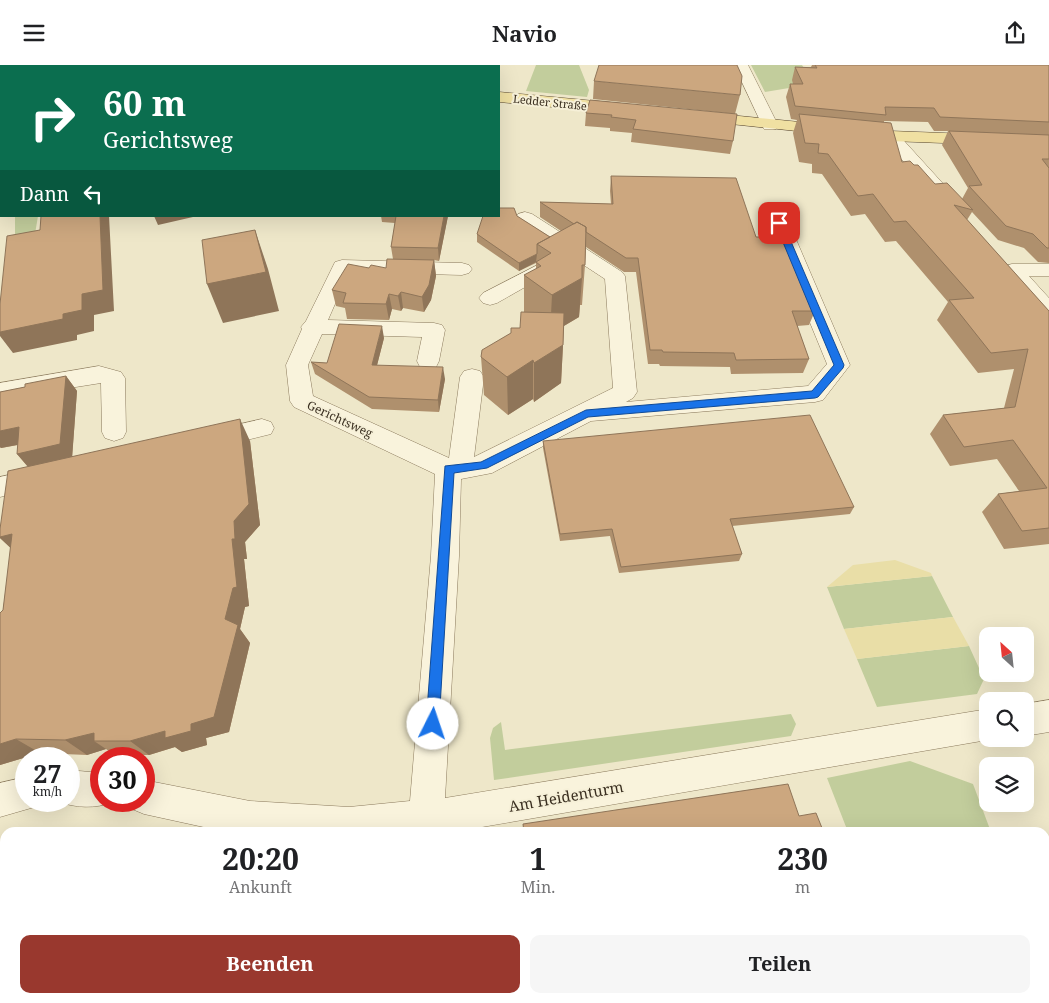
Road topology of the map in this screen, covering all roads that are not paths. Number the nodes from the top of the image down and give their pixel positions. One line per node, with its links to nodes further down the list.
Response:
1 (741, 65): 5 (street)
2 (500, 97): 3 (main road, Ledder Straße)
3 (638, 111)
4 (687, 116): 5 (main road)
5 (770, 125): 6 (main road)
6 (890, 135): 7 (main road); 8 (street)
7 (1049, 141)
8 (954, 206)
9 (525, 218): 11 (street)
10 (779, 223): 20 (street)
11 (576, 251): 14 (street); 20 (street)
12 (462, 269): 16 (street, Gerichtsweg)
13 (1049, 270): 15 (street)
14 (490, 298)
15 (1049, 311)
16 (312, 327): 17 (street); 24 (street, Gerichtsweg)
17 (428, 361)
18 (472, 377): 24 (street)
19 (0, 391): 22 (street)
20 (586, 413): 24 (street)
21 (262, 428): 23 (street)
22 (114, 432)
23 (184, 445)
24 (454, 469): 33 (street)
25 (68, 472): 26 (street)
26 (0, 487)
27 (1049, 716): 28 (street)
28 (1034, 718)
29 (979, 727): 33 (street, Am Heidenturm)
30 (15, 797): 32 (street)
31 (155, 799): 33 (street, Am Heidenturm)
32 (0, 800)
33 (426, 817)

